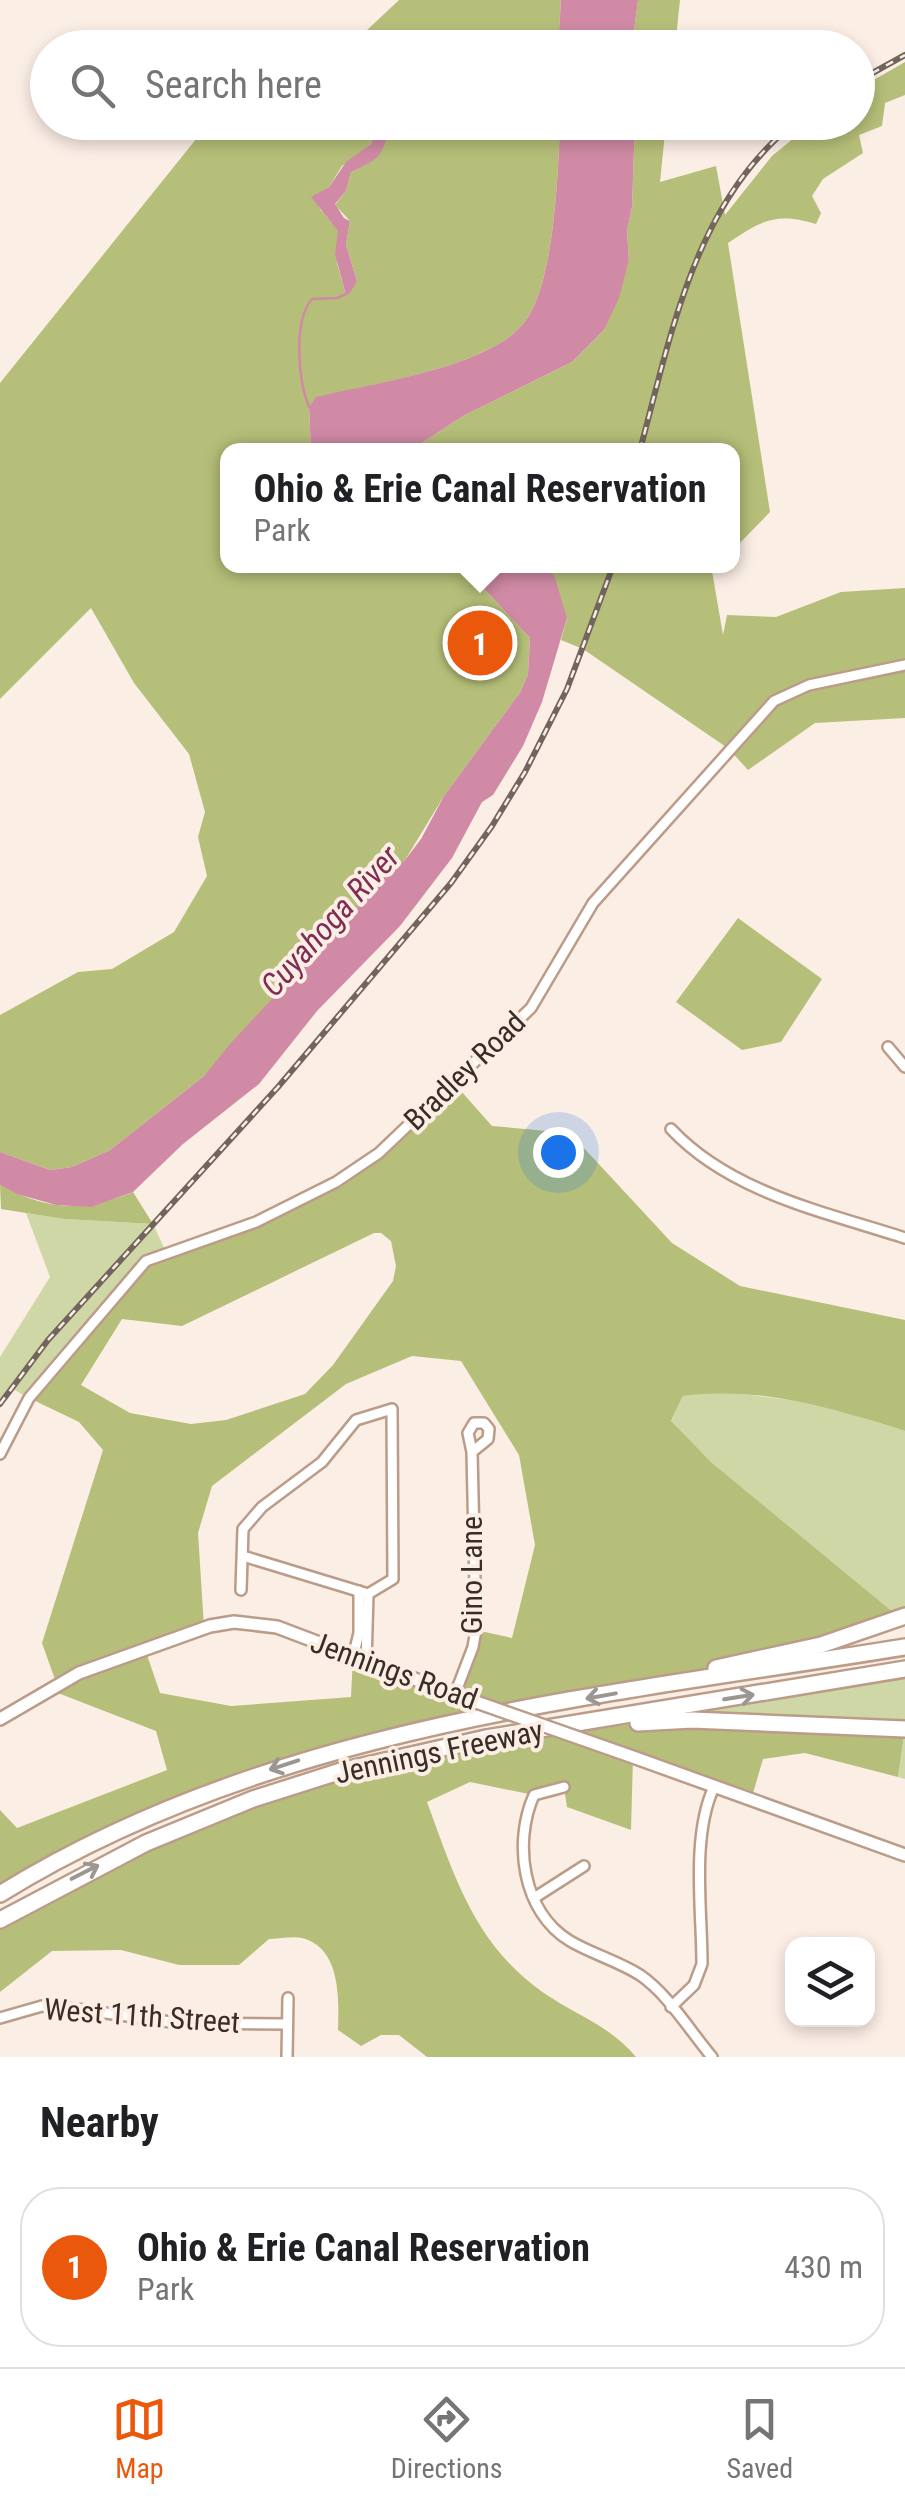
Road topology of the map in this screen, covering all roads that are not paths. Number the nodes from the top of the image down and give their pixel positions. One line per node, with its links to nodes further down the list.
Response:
1 (905, 664): 7 (street, Bradley Road)
2 (888, 1048): 3 (street)
3 (905, 1067)
4 (671, 1129): 5 (street)
5 (905, 1238)
6 (472, 1452): 17 (street, Gino Lane)
7 (0, 1454)
8 (243, 1556): 9 (street); 10 (street); 10 (street)
9 (241, 1590)
10 (363, 1593): 13 (street); 14 (street)
11 (905, 1616): 16 (highway)
12 (905, 1647): 16 (highway, Jennings Freeway)
13 (352, 1656): 14 (street, Jennings Road); 18 (street, Jennings Road)
14 (366, 1662): 17 (street, Jennings Road)
15 (905, 1670): 20 (highway, Jennings Freeway, one-way to 15)
16 (655, 1686): 25 (highway, Jennings Freeway, one-way to 25)
17 (459, 1695): 22 (street, Jennings Road, bridge)
18 (0, 1719)
19 (905, 1729): 20 (highway)
20 (540, 1731): 27 (highway, Jennings Freeway, one-way to 20)
21 (564, 1787): 26 (street)
22 (714, 1787): 23 (street, Jennings Road); 29 (street)
23 (905, 1855)
24 (584, 1866): 26 (street)
25 (0, 1894)
26 (534, 1898): 29 (street)
27 (0, 1920)
28 (288, 1998): 31 (street)
29 (672, 2007): 33 (street)
30 (0, 2018): 31 (street, West 11th Street)
31 (286, 2024): 32 (street)
32 (287, 2057)
33 (712, 2057)

